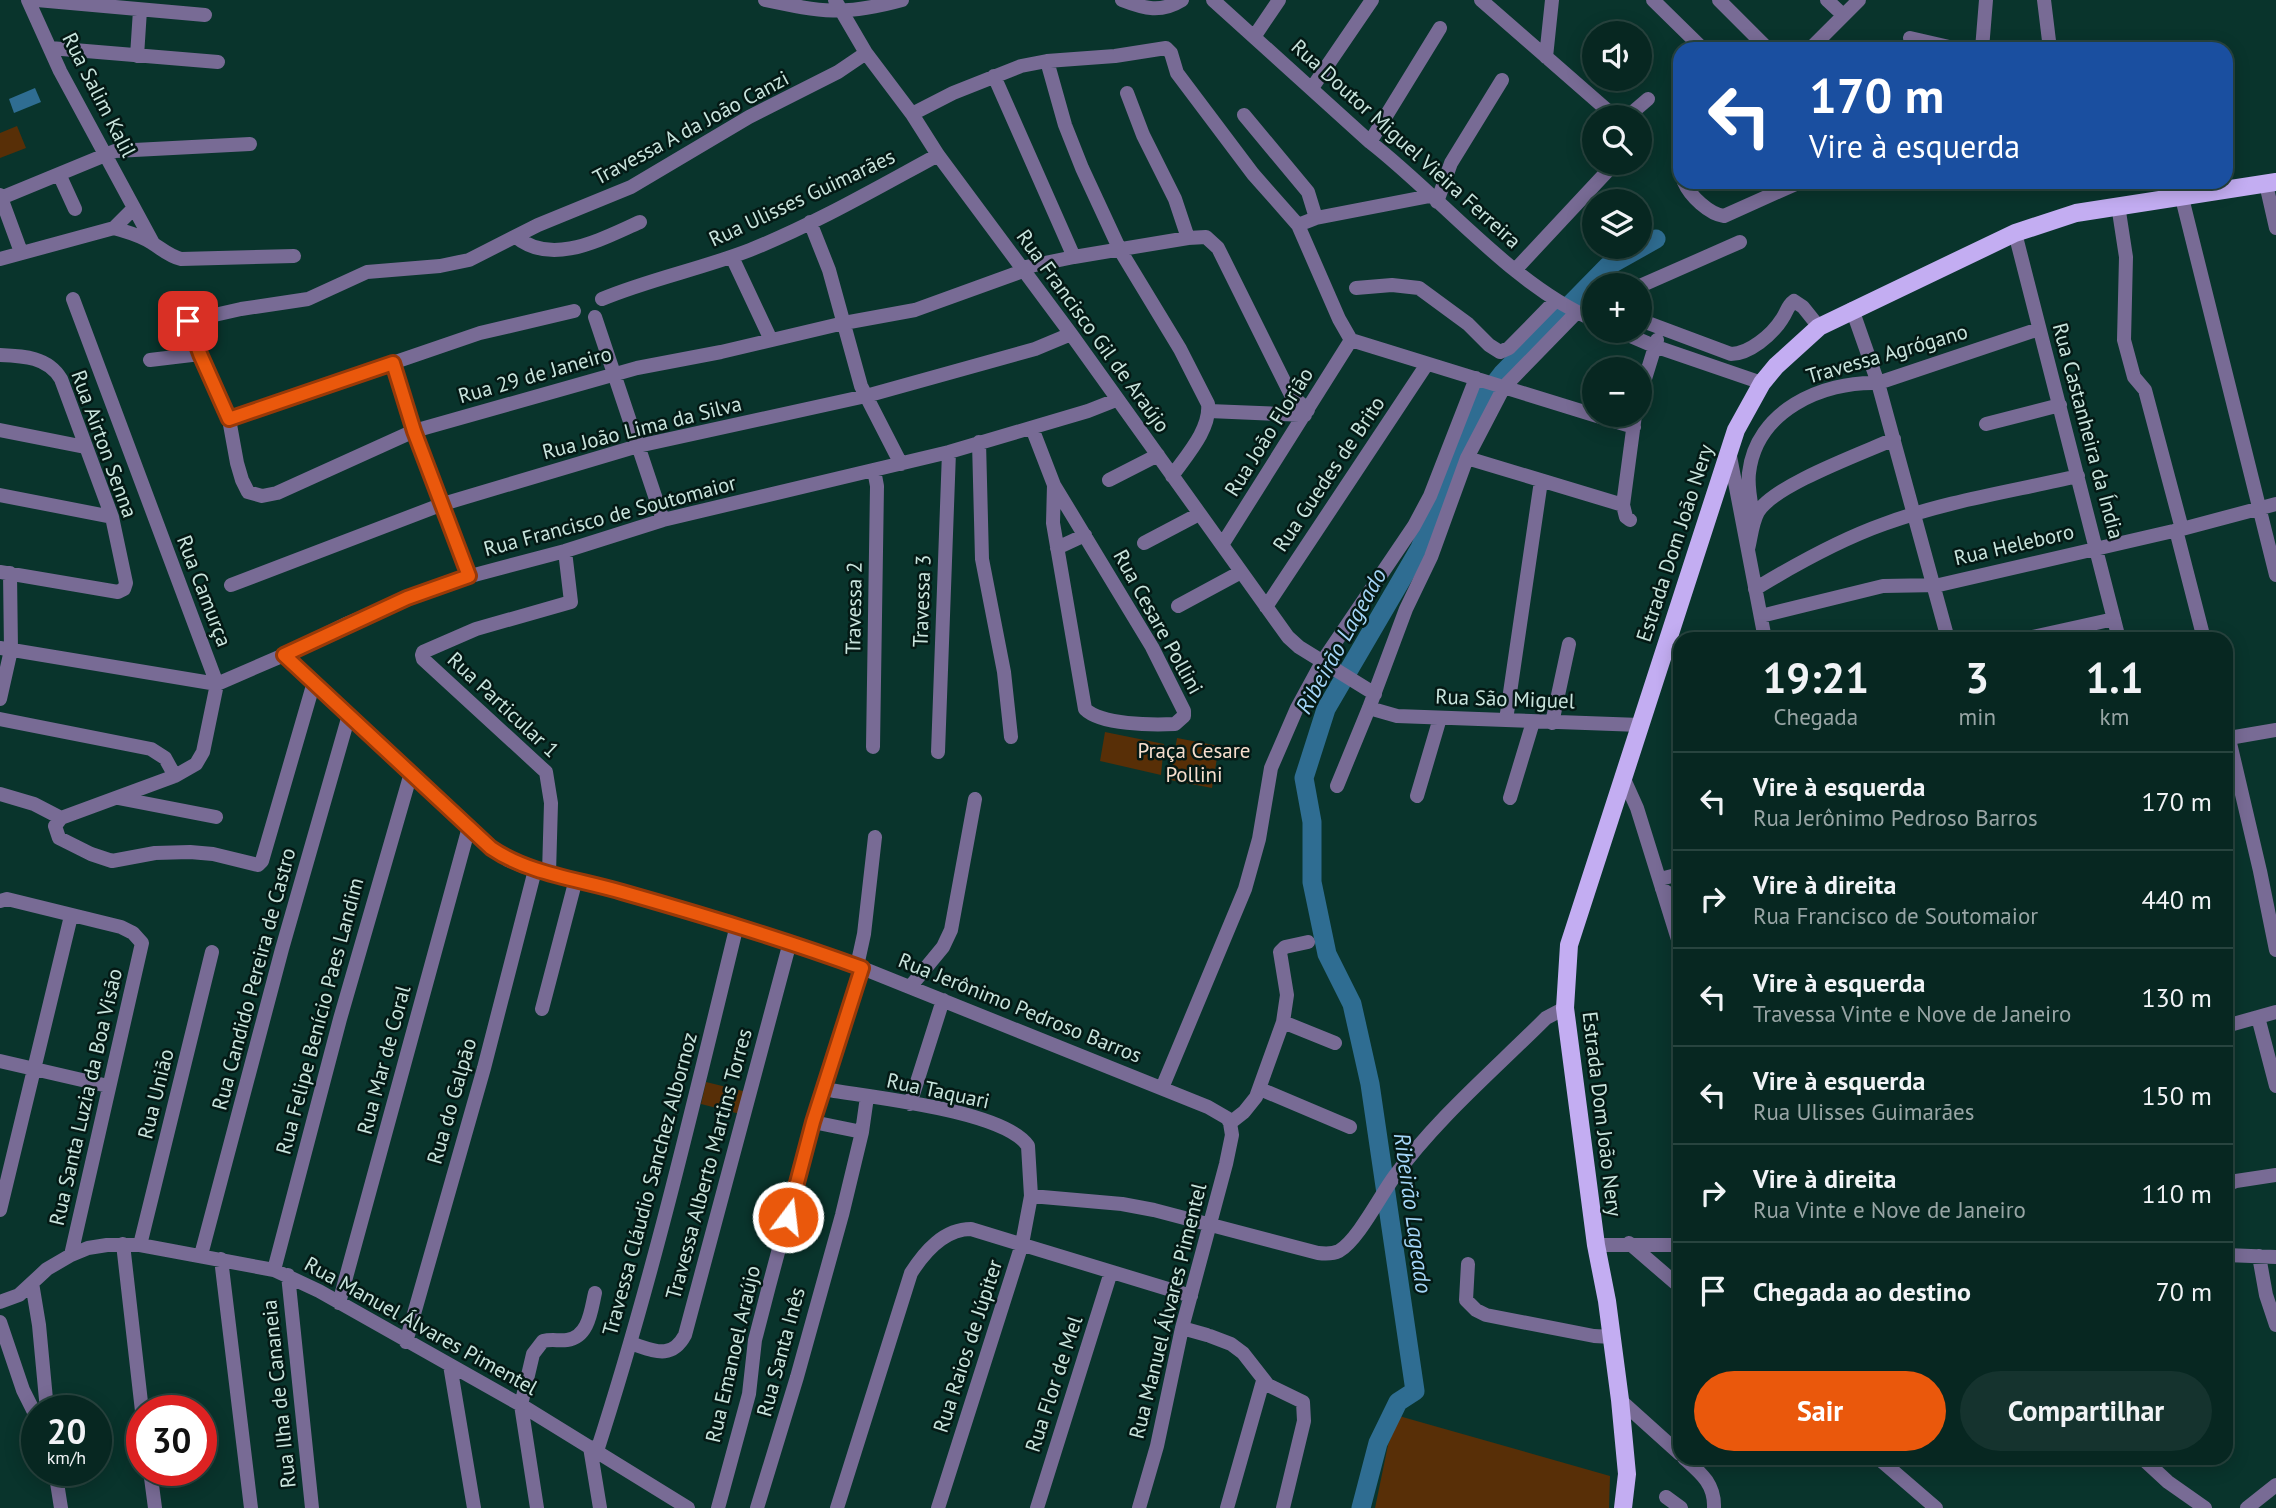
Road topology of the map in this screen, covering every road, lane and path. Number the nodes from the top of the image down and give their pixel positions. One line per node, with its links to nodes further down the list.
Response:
1 (28, 0): 32 (street, Rua Salim Kalil)
2 (37, 0): 18 (street)
3 (765, 0): 19 (street)
4 (902, 0): 19 (street)
5 (1122, 0): 6 (street)
6 (1182, 0)
7 (1213, 0): 24 (street, Rua Doutor Miguel Vieira Ferreira)
8 (1279, 0): 24 (street)
9 (1372, 0): 40 (street)
10 (1481, 0): 35 (street)
11 (1552, 0): 35 (street)
12 (1653, 0): 26 (street)
13 (1719, 0): 27 (street)
14 (1827, 0): 22 (street)
15 (1859, 0): 22 (street)
16 (1986, 0): 30 (street)
17 (2044, 0): 31 (street)
18 (118, 4): 20 (street)
19 (839, 6): 33 (street, Rua Francisco Gil de Araújo)
20 (140, 10): 21 (street); 34 (street)
21 (205, 15)
22 (1843, 15): 28 (street)
23 (1440, 28): 47 (street)
24 (1254, 37): 40 (street, Rua Doutor Miguel Vieira Ferreira)
25 (1910, 38): 29 (street)
26 (1696, 42)
27 (1761, 42)
28 (1817, 42)
29 (1927, 42)
30 (1983, 42)
31 (2049, 42)
32 (50, 48): 34 (street); 49 (street, Rua Salim Kalil)
33 (866, 53): 45 (street, Rua Francisco Gil de Araújo); 69 (street, Travessa A da João Canzi)
34 (137, 56): 37 (street)
35 (1546, 57): 43 (street)
36 (1047, 61): 38 (street); 65 (street); 73 (street)
37 (218, 62)
38 (994, 76): 45 (street); 77 (street)
39 (1503, 80): 58 (street)
40 (1311, 88): 47 (street, Rua Doutor Miguel Vieira Ferreira)
41 (1127, 93): 70 (street)
42 (1648, 99): 44 (street)
43 (1601, 105)
44 (1641, 105)
45 (912, 114): 50 (street, Rua Francisco Gil de Araújo)
46 (1244, 115): 62 (street)
47 (1370, 142): 58 (street, Rua Doutor Miguel Vieira Ferreira)
48 (250, 144): 49 (street)
49 (104, 155): 51 (street); 61 (street, Rua Salim Kalil)
50 (938, 155): 64 (street, Rua Ulisses Guimarães); 80 (street, Rua Francisco Gil de Araújo)
51 (59, 174): 56 (street); 60 (street)
52 (1604, 175): 79 (street)
53 (2271, 183): 57 (main road, Estrada Dom João Nery); 67 (street)
54 (1688, 189): 55 (street)
55 (1784, 189)
56 (0, 197): 74 (street)
57 (2182, 198): 59 (main road, Estrada Dom João Nery); 145 (street)
58 (1433, 199): 62 (street); 79 (street, Rua Doutor Miguel Vieira Ferreira)
59 (2118, 205): 68 (main road, Estrada Dom João Nery); 152 (street)
60 (75, 209)
61 (133, 209): 66 (street); 72 (street, Rua Salim Kalil)
62 (1316, 218): 65 (street)
63 (640, 222): 69 (street)
64 (810, 222): 76 (street, Rua Ulisses Guimarães); 93 (street)
65 (1295, 222): 100 (street)
66 (114, 228): 72 (street); 74 (street)
67 (2276, 228)
68 (2015, 233): 87 (main road, Estrada Dom João Nery); 97 (street, Rua Castanheira da Índia)
69 (516, 237): 92 (street, Travessa A da João Canzi)
70 (1188, 237): 73 (street, Rua 29 de Janeiro); 119 (street)
71 (1740, 242): 81 (street)
72 (153, 243): 75 (street)
73 (1120, 250): 77 (street, Rua 29 de Janeiro); 117 (street)
74 (21, 252): 78 (street)
75 (294, 256)
76 (732, 257): 85 (street, Rua Ulisses Guimarães); 99 (street)
77 (1074, 257): 80 (street, Rua 29 de Janeiro)
78 (0, 259)
79 (1516, 269): 86 (street, Rua Doutor Miguel Vieira Ferreira)
80 (1022, 270): 93 (street, Rua 29 de Janeiro); 98 (street, Rua Francisco Gil de Araújo)
81 (1652, 281)
82 (1356, 289): 86 (street)
83 (181, 298): 92 (street)
84 (73, 299): 182 (street, Rua Camurça)
85 (602, 299)
86 (1556, 300): 89 (street, Rua Doutor Miguel Vieira Ferreira)
87 (1852, 309): 95 (main road, Estrada Dom João Nery); 112 (street)
88 (573, 312): 107 (street)
89 (1577, 313): 90 (street, Rua Doutor Miguel Vieira Ferreira); 113 (street)
90 (1582, 315)
91 (595, 317): 109 (street)
92 (188, 321): 103 (street)
93 (844, 323): 99 (street, Rua 29 de Janeiro); 114 (street)
94 (1652, 324): 96 (street)
95 (1819, 327): 96 (street); 111 (main road, Estrada Dom João Nery)
96 (1664, 329): 102 (street)
97 (2039, 329): 112 (street, Travessa Agrógano); 116 (street, Rua Castanheira da Índia)
98 (1071, 334): 114 (street, Rua João Lima da Silva); 115 (street, Rua Francisco Gil de Araújo)
99 (771, 340): 109 (street, Rua 29 de Janeiro)
100 (1351, 340): 108 (street); 119 (street, Rua João Florião)
101 (1649, 343): 102 (street)
102 (1654, 345): 105 (street); 111 (street)
103 (200, 354): 106 (street); 120 (street)
104 (0, 355): 129 (street, Rua Airton Senna)
105 (1651, 357)
106 (150, 360)
107 (393, 363): 120 (street); 125 (street)
108 (1427, 364): 110 (street); 168 (street, Rua Guedes de Brito)
109 (613, 374): 125 (street, Rua 29 de Janeiro); 128 (street)
110 (1479, 379): 113 (street); 179 (street)
111 (1762, 383): 130 (main road, Estrada Dom João Nery)
112 (1878, 383): 126 (street); 151 (street, Travessa Agrógano)
113 (1501, 386): 118 (street); 133 (street)
114 (866, 396): 128 (street, Rua João Lima da Silva); 134 (street)
115 (1116, 400): 123 (street, Rua Francisco de Soutomaior); 132 (street, Rua Francisco Gil de Araújo)
116 (2060, 405): 121 (street); 137 (street, Rua Castanheira da Índia)
117 (1209, 411): 119 (street); 136 (street)
118 (1582, 411)
119 (1306, 412): 155 (street, Rua João Florião)
120 (229, 419): 125 (street, Rua 29 de Janeiro)
121 (1986, 424)
122 (1634, 427): 144 (street)
123 (1032, 428): 127 (street, Rua Francisco de Soutomaior); 140 (street, Rua Cesare Pollini)
124 (0, 430): 129 (street)
125 (414, 431): 142 (street)
126 (1894, 439): 147 (street); 151 (street)
127 (979, 442): 131 (street, Rua Francisco de Soutomaior); 194 (street)
128 (638, 446): 142 (street, Rua João Lima da Silva); 149 (street)
129 (85, 447): 148 (street, Rua Airton Senna)
130 (1729, 450): 158 (street); 191 (main road, Estrada Dom João Nery)
131 (949, 452): 134 (street, Rua Francisco de Soutomaior); 196 (street, Travessa 3)
132 (1158, 455): 136 (street, Rua Francisco Gil de Araújo); 138 (street)
133 (1467, 458): 139 (street); 184 (street)
134 (901, 464): 135 (street, Rua Francisco de Soutomaior)
135 (874, 470): 149 (street, Rua Francisco de Soutomaior); 195 (street, Travessa 2)
136 (1172, 476): 146 (street, Rua Francisco Gil de Araújo)
137 (2078, 476): 147 (street); 157 (street, Rua Castanheira da Índia)
138 (1109, 480)
139 (1541, 481): 144 (street); 188 (street)
140 (1054, 485): 153 (street, Rua Cesare Pollini); 156 (street, Rua Cesare Pollini)
141 (0, 495): 148 (street)
142 (443, 504): 163 (street); 164 (street, Rua João Lima da Silva)
143 (2276, 504): 145 (street, Rua Heleboro)
144 (1623, 505): 150 (street)
145 (2260, 508): 152 (street, Rua Heleboro); 162 (street)
146 (1199, 514): 154 (street); 155 (street, Rua Francisco Gil de Araújo)
147 (1914, 514): 165 (street); 166 (street)
148 (112, 517): 161 (street, Rua Airton Senna)
149 (663, 520): 159 (street, Rua Francisco de Soutomaior)
150 (1630, 520)
151 (1754, 521): 158 (street)
152 (2179, 530): 157 (street, Rua Heleboro); 175 (street)
153 (1085, 534): 156 (street); 156 (street, Rua Cesare Pollini)
154 (1144, 543)
155 (1222, 545): 160 (street, Rua Francisco Gil de Araújo)
156 (1057, 548)
157 (2096, 548): 165 (street, Rua Heleboro); 170 (street, Rua Castanheira da Índia)
158 (1748, 549): 166 (street)
159 (565, 551): 163 (street, Rua Francisco de Soutomaior); 211 (street, Rua Particular 1)
160 (1241, 572): 167 (street); 168 (street, Rua Francisco Gil de Araújo)
161 (5, 573): 177 (street)
162 (2276, 575)
163 (469, 576): 178 (street, Rua Francisco de Soutomaior)
164 (231, 585)
165 (1933, 585): 169 (street, Rua Heleboro); 172 (street)
166 (1755, 589): 169 (street)
167 (1178, 606)
168 (1266, 607): 179 (street, Rua Francisco Gil de Araújo)
169 (1761, 617): 171 (street)
170 (2114, 619): 173 (street); 174 (street, Rua Castanheira da Índia)
171 (1764, 632)
172 (1946, 632)
173 (2056, 632)
174 (2117, 632)
175 (2202, 632)
176 (1569, 644): 190 (street)
177 (5, 649): 182 (street); 183 (street)
178 (284, 655): 181 (street, Rua Jerônimo Pedroso Barros); 182 (street, Rua Francisco de Soutomaior)
179 (1322, 662): 180 (street, Rua Francisco Gil de Araújo); 238 (street)
180 (1353, 681): 184 (street, Rua São Miguel)
181 (314, 682): 185 (street, Rua Jerônimo Pedroso Barros); 208 (street)
182 (216, 684): 199 (street)
183 (0, 699)
184 (1372, 701): 186 (street, Rua São Miguel); 201 (street)
185 (349, 715): 198 (street, Rua Jerônimo Pedroso Barros); 259 (street, Rua Candido Pereira de Castro)
186 (1440, 718): 188 (street, Rua São Miguel); 203 (street)
187 (0, 719): 199 (street)
188 (1506, 720): 189 (street, Rua São Miguel)
189 (1533, 722): 190 (street, Rua São Miguel); 205 (street)
190 (1552, 723): 191 (street, Rua São Miguel)
191 (1640, 725): 200 (main road, Estrada Dom João Nery)
192 (2276, 730): 193 (street)
193 (2233, 732)
194 (1011, 737)
195 (873, 747)
196 (938, 752)
197 (2233, 759): 222 (street)
198 (411, 773): 209 (street, Rua Jerônimo Pedroso Barros); 266 (street, Rua Felipe Benício Paes Landim)
199 (175, 776): 204 (street)
200 (1624, 779): 214 (street); 227 (main road, Estrada Dom João Nery)
201 (1337, 786)
202 (0, 794): 208 (street)
203 (1417, 796)
204 (116, 797): 207 (street); 208 (street)
205 (1510, 798)
206 (975, 799): 225 (street)
207 (216, 817)
208 (59, 819)
209 (469, 827): 211 (street, Rua Jerônimo Pedroso Barros); 272 (street, Rua Mar de Coral)
210 (875, 837): 224 (street, Rua Emanoel Araújo)
211 (542, 872): 213 (street, Rua Jerônimo Pedroso Barros); 277 (street, Rua do Galpão)
212 (1673, 878): 214 (street)
213 (576, 879): 219 (street, Rua Jerônimo Pedroso Barros); 228 (street)
214 (1661, 884): 215 (street); 218 (street)
215 (1673, 895)
216 (0, 901): 217 (street)
217 (71, 916): 235 (street); 236 (street, Rua Santa Luzia da Boa Visão)
218 (1673, 923)
219 (737, 925): 220 (street, Rua Jerônimo Pedroso Barros); 278 (street, Travessa Cláudio Sanchez Albornoz)
220 (790, 942): 224 (street, Rua Jerônimo Pedroso Barros); 278 (street, Travessa Alberto Martins Torres)
221 (1308, 942): 231 (street)
222 (2276, 950)
223 (212, 953): 255 (street, Rua União)
224 (860, 967): 225 (street, Rua Jerônimo Pedroso Barros); 239 (street, Rua Emanoel Araújo)
225 (910, 987): 226 (street, Rua Jerônimo Pedroso Barros)
226 (943, 1000): 238 (street, Rua Jerônimo Pedroso Barros); 242 (street)
227 (1566, 1008): 251 (street); 256 (main road, Estrada Dom João Nery)
228 (542, 1009)
229 (2276, 1012): 230 (street)
230 (2258, 1017): 232 (street); 237 (street)
231 (1283, 1022): 233 (street); 240 (street)
232 (2233, 1024)
233 (1335, 1043)
234 (0, 1061): 235 (street)
235 (33, 1069): 236 (street); 250 (street)
236 (108, 1086): 258 (street, Rua Santa Luzia da Boa Visão)
237 (2276, 1086)
238 (1162, 1088): 244 (street, Rua Jerônimo Pedroso Barros)
239 (823, 1089): 241 (street, Rua Taquari); 243 (street, Rua Emanoel Araújo)
240 (1260, 1089): 244 (street); 245 (street)
241 (867, 1097): 242 (street, Rua Taquari); 246 (street, Rua Santa Inês)
242 (910, 1104): 249 (street, Rua Taquari)
243 (813, 1122): 246 (street); 309 (street, Rua Emanoel Araújo)
244 (1230, 1123): 251 (street, Rua Manuel Álvares Pimentel)
245 (1350, 1127)
246 (862, 1132): 310 (street, Rua Santa Inês)
247 (2276, 1175): 248 (street)
248 (2233, 1184)
249 (1031, 1196): 251 (street); 254 (street, Rua Raios de Júpiter)
250 (0, 1210)
251 (1210, 1224): 270 (street, Rua Manuel Álvares Pimentel)
252 (1629, 1243): 256 (street); 257 (street); 267 (street)
253 (123, 1244): 255 (street, Rua Manuel Álvares Pimentel); 258 (street, Rua Manuel Álvares Pimentel); 285 (street)
254 (1022, 1244): 265 (street); 311 (street); 312 (street, Rua Raios de Júpiter)
255 (140, 1245): 259 (street, Rua Manuel Álvares Pimentel)
256 (1596, 1245): 276 (main road, Estrada Dom João Nery)
257 (1673, 1245)
258 (71, 1255): 268 (street, Rua Manuel Álvares Pimentel)
259 (201, 1255): 263 (street, Rua Manuel Álvares Pimentel)
260 (2233, 1255): 261 (street)
261 (2259, 1256): 262 (street); 274 (street)
262 (2276, 1256)
263 (221, 1259): 266 (street, Rua Manuel Álvares Pimentel); 303 (street)
264 (1468, 1264): 276 (street)
265 (1111, 1272): 270 (street); 313 (street, Rua Flor de Mel)
266 (281, 1273): 272 (street, Rua Manuel Álvares Pimentel); 304 (street, Rua Ilha de Cananeia)
267 (1673, 1281)
268 (32, 1283): 271 (street, Rua Manuel Álvares Pimentel); 281 (street)
269 (595, 1293): 287 (street)
270 (1191, 1296): 275 (street, Rua Manuel Álvares Pimentel)
271 (0, 1302)
272 (339, 1303): 277 (street, Rua Manuel Álvares Pimentel)
273 (0, 1322): 282 (street)
274 (2276, 1325)
275 (1182, 1328): 280 (street); 314 (street, Rua Manuel Álvares Pimentel)
276 (1607, 1337): 286 (main road, Estrada Dom João Nery); 299 (main road, Estrada Dom João Nery)
277 (406, 1342): 279 (street, Rua Manuel Álvares Pimentel)
278 (630, 1343): 291 (street, Travessa Cláudio Sanchez Albornoz)
279 (450, 1365): 287 (street, Rua Manuel Álvares Pimentel); 305 (street)
280 (1263, 1381): 315 (street); 316 (street)
281 (46, 1383): 282 (street); 284 (street)
282 (23, 1390): 283 (street)
283 (26, 1395)
284 (46, 1395)
285 (140, 1395)
286 (1620, 1400): 288 (main road, Estrada Dom João Nery); 289 (street)
287 (521, 1405): 291 (street, Rua Manuel Álvares Pimentel); 306 (street)
288 (1623, 1429): 289 (street); 299 (main road, Estrada Dom João Nery)
289 (1653, 1431): 290 (street)
290 (1673, 1448)
291 (593, 1449): 300 (street, Rua Manuel Álvares Pimentel); 307 (street)
292 (1691, 1465): 318 (street)
293 (1886, 1465): 319 (street)
294 (2150, 1465): 320 (street)
295 (2276, 1485): 321 (street)
296 (58, 1486): 301 (street)
297 (152, 1486): 302 (street)
298 (1666, 1497): 317 (street)
299 (1623, 1501)
300 (673, 1503): 308 (street, Rua Manuel Álvares Pimentel)
301 (61, 1508)
302 (155, 1508)
303 (251, 1508)
304 (312, 1508)
305 (474, 1508)
306 (537, 1508)
307 (600, 1508)
308 (688, 1508)
309 (718, 1508)
310 (757, 1508)
311 (837, 1508)
312 (938, 1508)
313 (1037, 1508)
314 (1139, 1508)
315 (1227, 1508)
316 (1283, 1508)
317 (1681, 1508)
318 (1714, 1508)
319 (1936, 1508)
320 (2205, 1508)
321 (2247, 1508)

